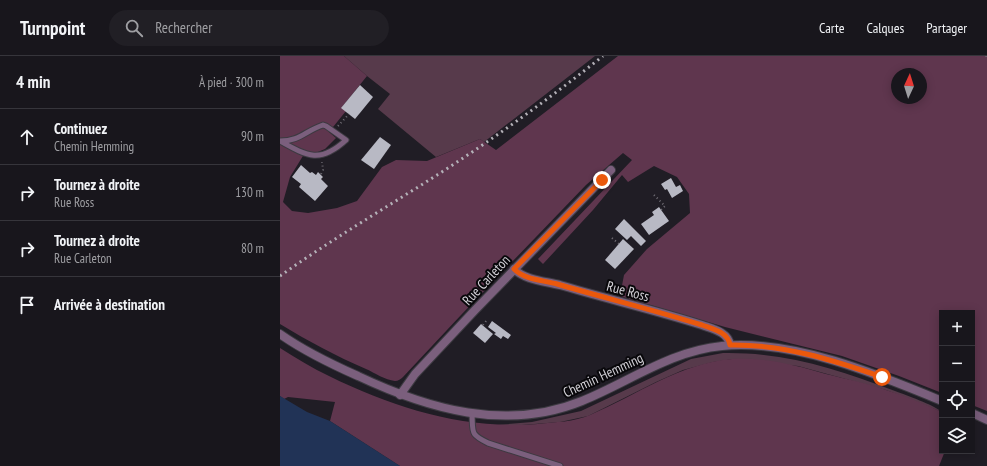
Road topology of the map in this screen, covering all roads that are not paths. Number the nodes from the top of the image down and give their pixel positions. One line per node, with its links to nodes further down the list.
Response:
1 (280, 141): 1 (lane)
2 (611, 170): 3 (street, Rue Carleton)
3 (514, 269): 5 (street, Rue Ross); 6 (street, Rue Carleton)
4 (280, 334): 6 (street, Chemin Hemming)
5 (730, 345): 7 (street, Chemin Hemming); 8 (street, Chemin Hemming)
6 (400, 395): 8 (street, Chemin Hemming)
7 (939, 400)
8 (472, 414): 11 (lane)
9 (975, 414): 10 (street)
10 (987, 420)
11 (560, 466)

